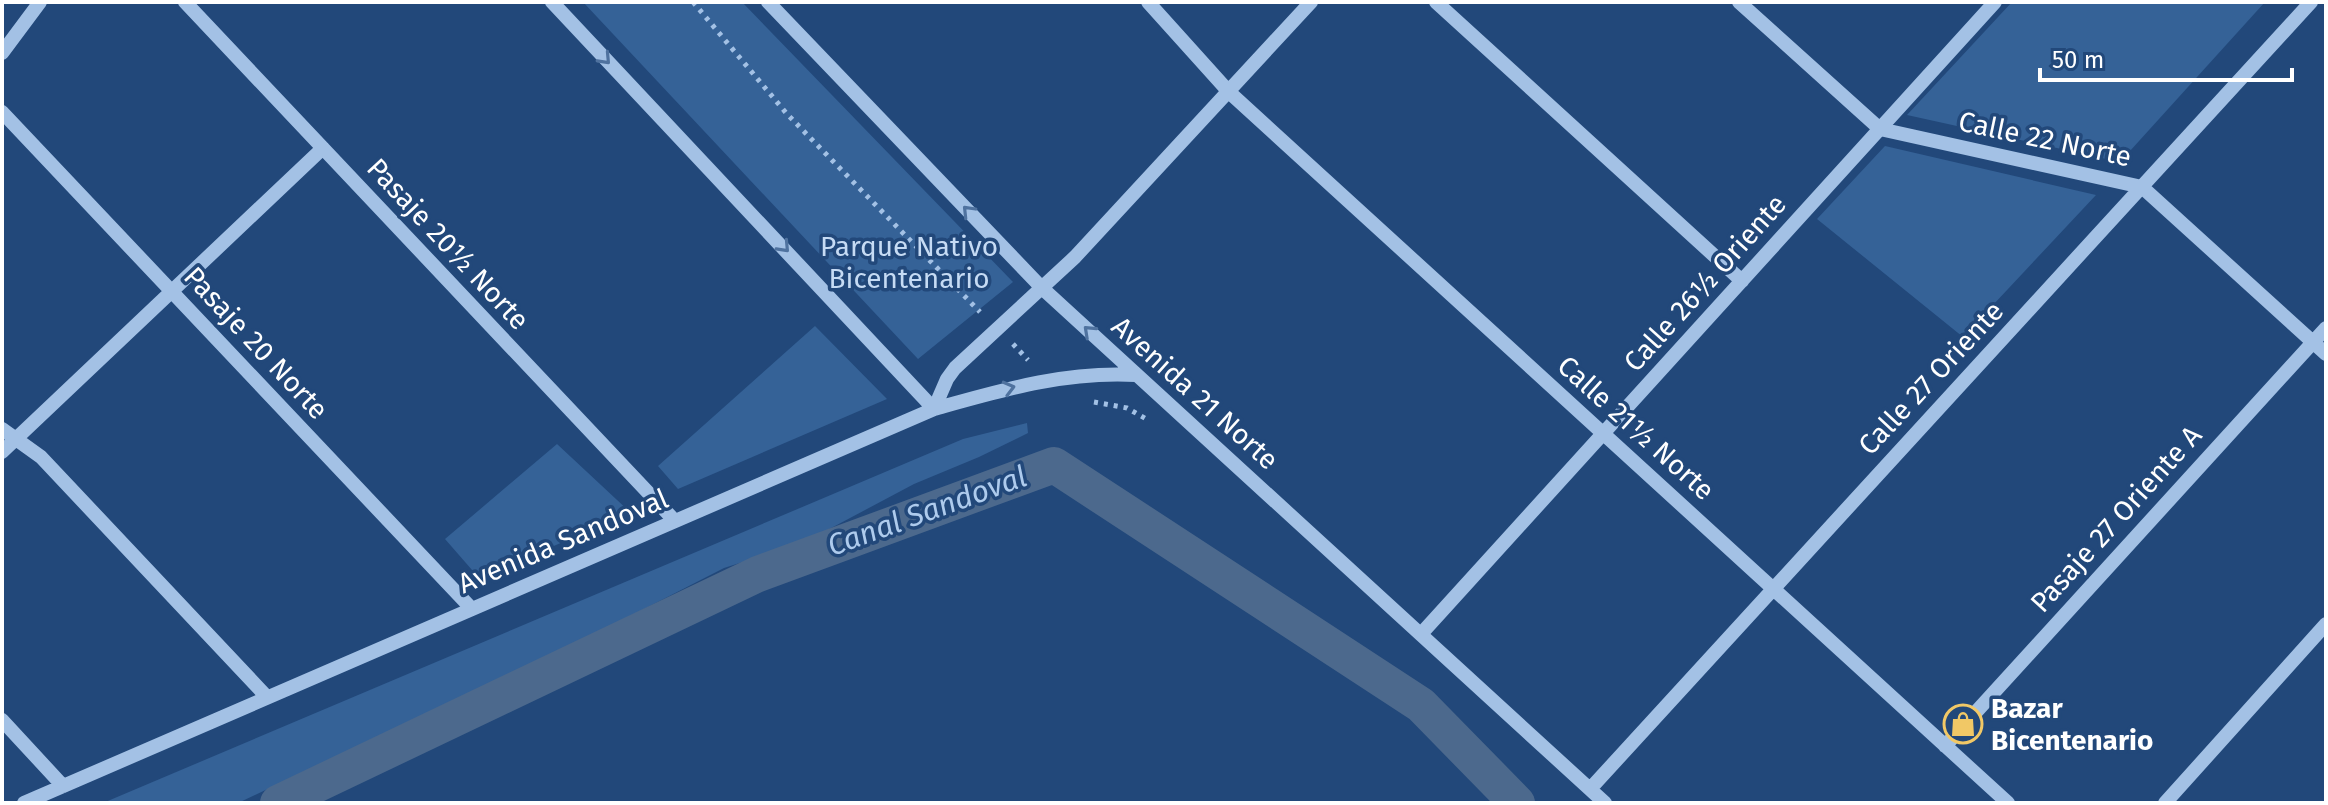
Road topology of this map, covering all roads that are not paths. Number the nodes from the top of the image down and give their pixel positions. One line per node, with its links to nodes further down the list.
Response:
1 (40, 2): 11 (street)
2 (185, 2): 15 (street, Pasaje 20½ Norte)
3 (552, 2): 24 (street, one-way to 24)
4 (768, 2): 18 (street, Avenida 21 Norte, one-way to 4)
5 (1148, 2): 12 (street, Calle 21½ Norte)
6 (1311, 2): 12 (street)
7 (1436, 2): 17 (street)
8 (1739, 2): 14 (street, Calle 22 Norte)
9 (1995, 2): 14 (street, Calle 26½ Oriente)
10 (2311, 2): 16 (street, Calle 27 Oriente)
11 (2, 53)
12 (1229, 92): 18 (street); 26 (street, Calle 21½ Norte)
13 (2, 112): 19 (street, Pasaje 20 Norte)
14 (1880, 129): 16 (street, Calle 22 Norte); 17 (street, Calle 26½ Oriente)
15 (323, 148): 19 (street); 29 (street, Pasaje 20½ Norte)
16 (2142, 187): 21 (street, Calle 22 Norte); 30 (street, Calle 27 Oriente)
17 (1742, 281): 26 (street, Calle 26½ Oriente)
18 (1042, 288): 23 (street, Avenida 21 Norte, one-way to 18); 24 (street)
19 (172, 292): 27 (street); 31 (street, Pasaje 20 Norte)
20 (2326, 328): 21 (street, Pasaje 27 Oriente A)
21 (2313, 342): 22 (street, Calle 22 Norte); 36 (street, Pasaje 27 Oriente A)
22 (2326, 354)
23 (1136, 375): 24 (street, Avenida Sandoval, one-way to 23); 33 (street, Avenida 21 Norte)
24 (934, 409): 29 (street, Avenida Sandoval)
25 (2, 429): 27 (street)
26 (1603, 434): 30 (street, Calle 21½ Norte); 33 (street, Calle 26½ Oriente)
27 (16, 439): 28 (street); 34 (street)
28 (2, 452)
29 (675, 521): 31 (street, Avenida Sandoval)
30 (1773, 589): 36 (street, Calle 21½ Norte); 38 (street, Calle 27 Oriente)
31 (472, 609): 34 (street, Avenida Sandoval)
32 (2326, 624): 42 (street)
33 (1421, 634): 38 (street, Avenida 21 Norte)
34 (267, 697): 37 (street, Avenida Sandoval)
35 (2, 720): 37 (street)
36 (1945, 746): 41 (street, Calle 21½ Norte)
37 (63, 786): 39 (street, Avenida Sandoval)
38 (1590, 789): 40 (street, Avenida 21 Norte)
39 (24, 803)
40 (1605, 803)
41 (2008, 803)
42 (2165, 803)

